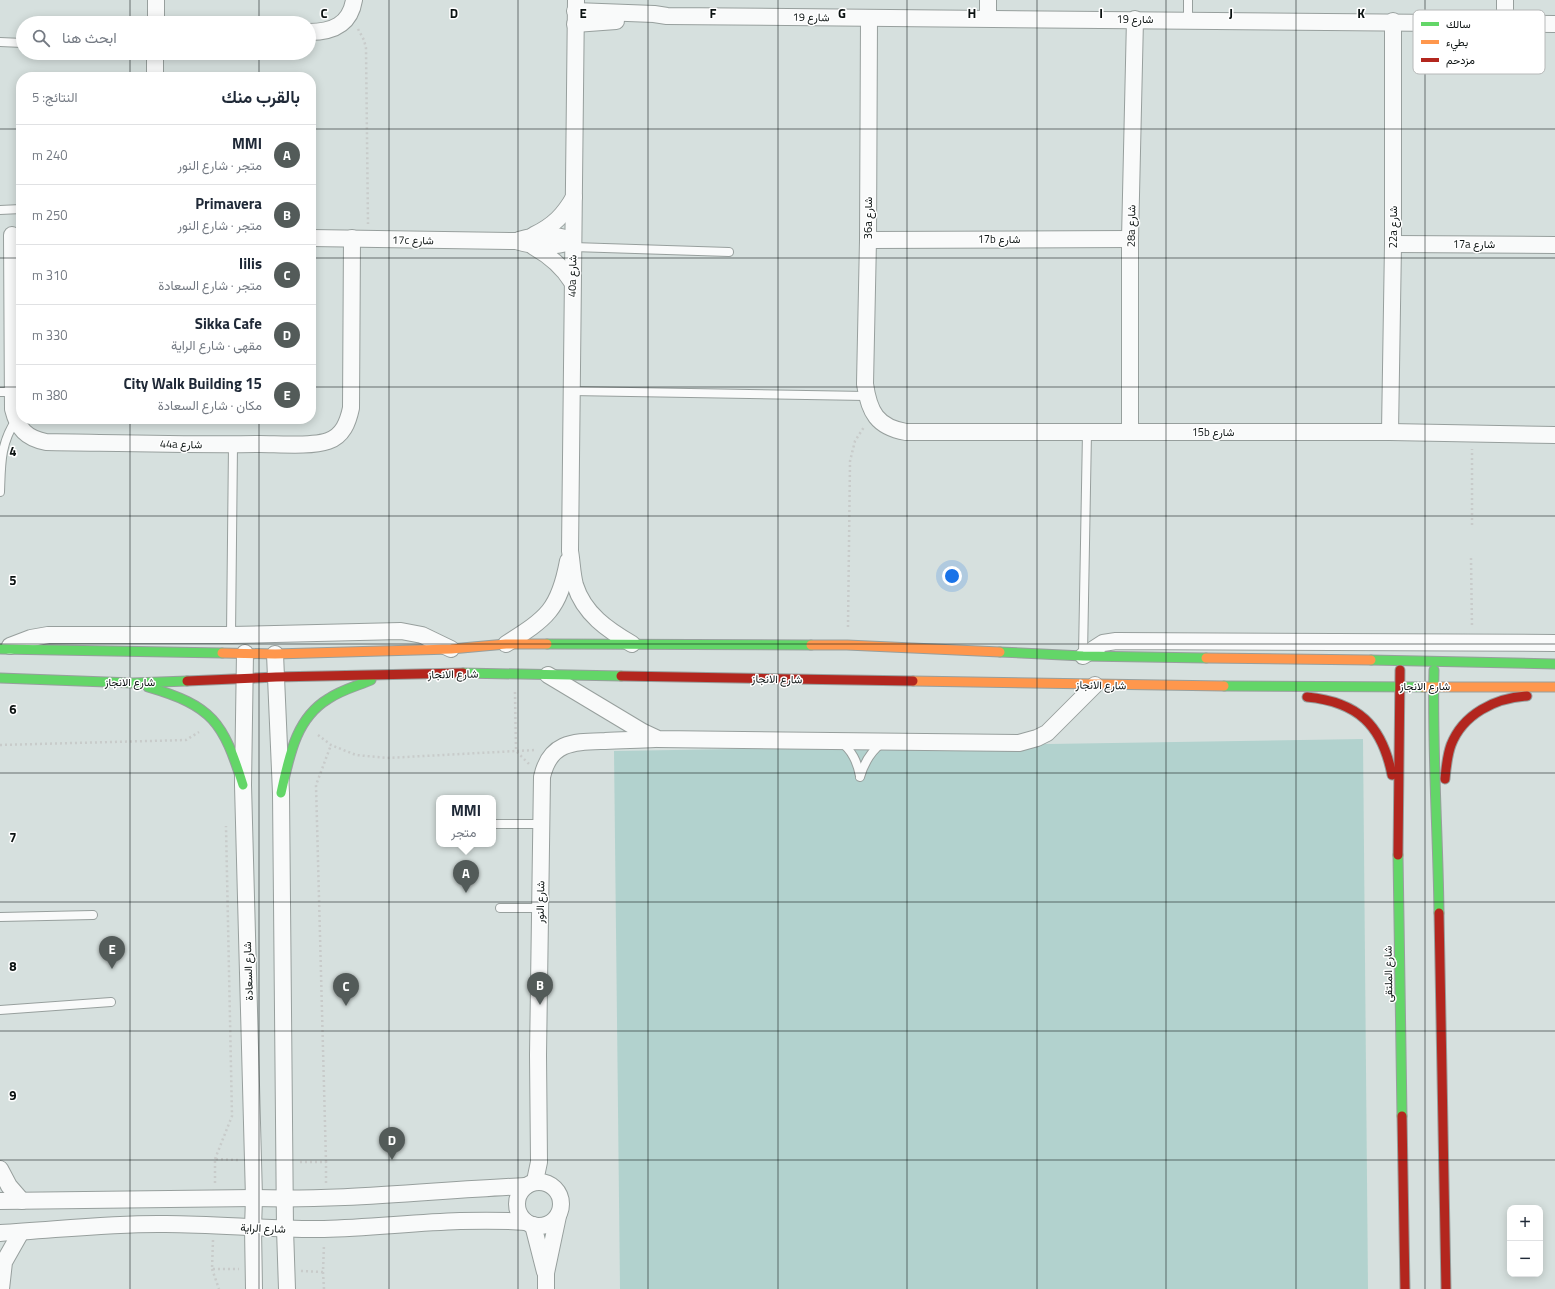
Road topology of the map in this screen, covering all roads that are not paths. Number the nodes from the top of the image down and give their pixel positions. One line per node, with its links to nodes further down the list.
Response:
1 (156, 0): 6 (street)
2 (354, 0): 15 (street)
3 (988, 0): 8 (street)
4 (1188, 0): 10 (lane)
5 (575, 12): 7 (street, شارع 19); 20 (street, 40a شارع)
6 (156, 16)
7 (869, 18): 8 (street, شارع 19); 27 (street, 36a شارع)
8 (988, 18): 9 (street, شارع 19)
9 (1135, 19): 10 (street, شارع 19); 26 (street, 28a شارع)
10 (1188, 20): 11 (street, شارع 19)
11 (1393, 21): 12 (street, شارع 19); 30 (street, 22a شارع)
12 (1413, 21)
13 (1545, 24): 14 (street, شارع 19)
14 (1555, 24)
15 (316, 32)
16 (0, 42): 17 (lane)
17 (16, 43)
18 (155, 60): 19 (street)
19 (155, 72)
20 (574, 197): 28 (street); 29 (street, 40a شارع)
21 (16, 209): 22 (lane)
22 (0, 210)
23 (11, 235): 35 (street, 44a شارع)
24 (316, 238): 25 (street, 17c شارع)
25 (352, 238): 28 (street, 17c شارع); 44 (street, 44a شارع)
26 (1130, 239): 27 (street, 17b شارع); 41 (street, 28a شارع)
27 (868, 240): 36 (street, 36a شارع)
28 (533, 241): 29 (street, 17c شارع); 33 (street, 17c شارع)
29 (573, 244): 32 (lane); 33 (street, 40a شارع)
30 (1393, 244): 31 (street, 17a شارع); 42 (street, 22a شارع)
31 (1555, 245)
32 (729, 252)
33 (572, 282): 34 (street, 40a شارع)
34 (571, 391): 36 (lane); 46 (street, 40a شارع)
35 (6, 392): 38 (street, 44a شارع)
36 (866, 396): 37 (street, 36a شارع)
37 (875, 417): 40 (street, 15b شارع)
38 (16, 420): 45 (lane)
39 (18, 424): 44 (street, 44a شارع)
40 (1087, 432): 41 (street, 15b شارع); 55 (lane)
41 (1130, 432): 42 (street, 15b شارع)
42 (1390, 432): 43 (street, 15b شارع)
43 (1555, 435)
44 (232, 445): 47 (lane)
45 (0, 492)
46 (570, 551): 49 (street, 40a شارع); 50 (street, 40a شارع)
47 (232, 635): 51 (street); 52 (street)
48 (1555, 643): 55 (street)
49 (506, 644): 50 (street); 51 (street)
50 (632, 644): 55 (street)
51 (451, 648): 54 (street)
52 (2, 649): 53 (street)
53 (245, 653): 54 (street); 63 (street, شارع السعادة)
54 (275, 654): 61 (street)
55 (1083, 656): 56 (street)
56 (1400, 660): 57 (street); 67 (street, شارع الملتقى)
57 (1434, 662): 58 (street); 68 (street)
58 (1555, 664)
59 (546, 674): 60 (street, شارع الانجاز); 65 (street, شارع الانجاز); 73 (street)
60 (382, 676): 61 (street, شارع الانجاز); 77 (street)
61 (276, 677): 63 (street, شارع الانجاز); 77 (street)
62 (0, 678): 64 (street, شارع الانجاز)
63 (246, 679): 64 (street, شارع الانجاز); 76 (street, شارع السعادة)
64 (134, 682): 76 (street)
65 (1095, 685): 66 (street, شارع الانجاز); 75 (street)
66 (1146, 686): 67 (street, شارع الانجاز); 70 (street)
67 (1400, 686): 68 (street, شارع الانجاز); 80 (street, شارع الملتقى)
68 (1433, 686): 69 (street, شارع الانجاز); 81 (street)
69 (1555, 687)
70 (1191, 695)
71 (1542, 696): 81 (street)
72 (1301, 697): 80 (street)
73 (658, 739): 74 (street); 79 (street, شارع النور)
74 (840, 741): 75 (street); 75 (lane)
75 (884, 742)
76 (243, 784): 90 (street, شارع السعادة)
77 (281, 793): 91 (street)
78 (496, 824): 79 (lane)
79 (541, 824): 83 (street, شارع النور)
80 (1398, 833): 104 (street, شارع الملتقى)
81 (1438, 834): 105 (street)
82 (500, 908): 83 (lane)
83 (540, 908): 89 (street, شارع النور)
84 (93, 915): 85 (lane)
85 (0, 917)
86 (111, 1002): 87 (lane)
87 (0, 1010)
88 (0, 1169): 93 (street)
89 (536, 1183): 91 (street); 94 (street); 95 (street)
90 (254, 1198): 91 (street); 93 (street); 96 (street, شارع السعادة)
91 (286, 1199): 97 (street)
92 (0, 1201): 93 (street)
93 (22, 1201)
94 (558, 1216): 95 (street); 100 (street)
95 (529, 1224): 97 (street, شارع الراية); 100 (street)
96 (253, 1228): 97 (street, شارع الراية); 98 (street, شارع الراية); 102 (street, شارع السعادة)
97 (285, 1229): 103 (street)
98 (22, 1232): 99 (street, شارع الراية); 101 (street)
99 (0, 1233)
100 (546, 1281)
101 (1, 1289)
102 (254, 1289)
103 (288, 1289)
104 (1405, 1289)
105 (1446, 1289)

